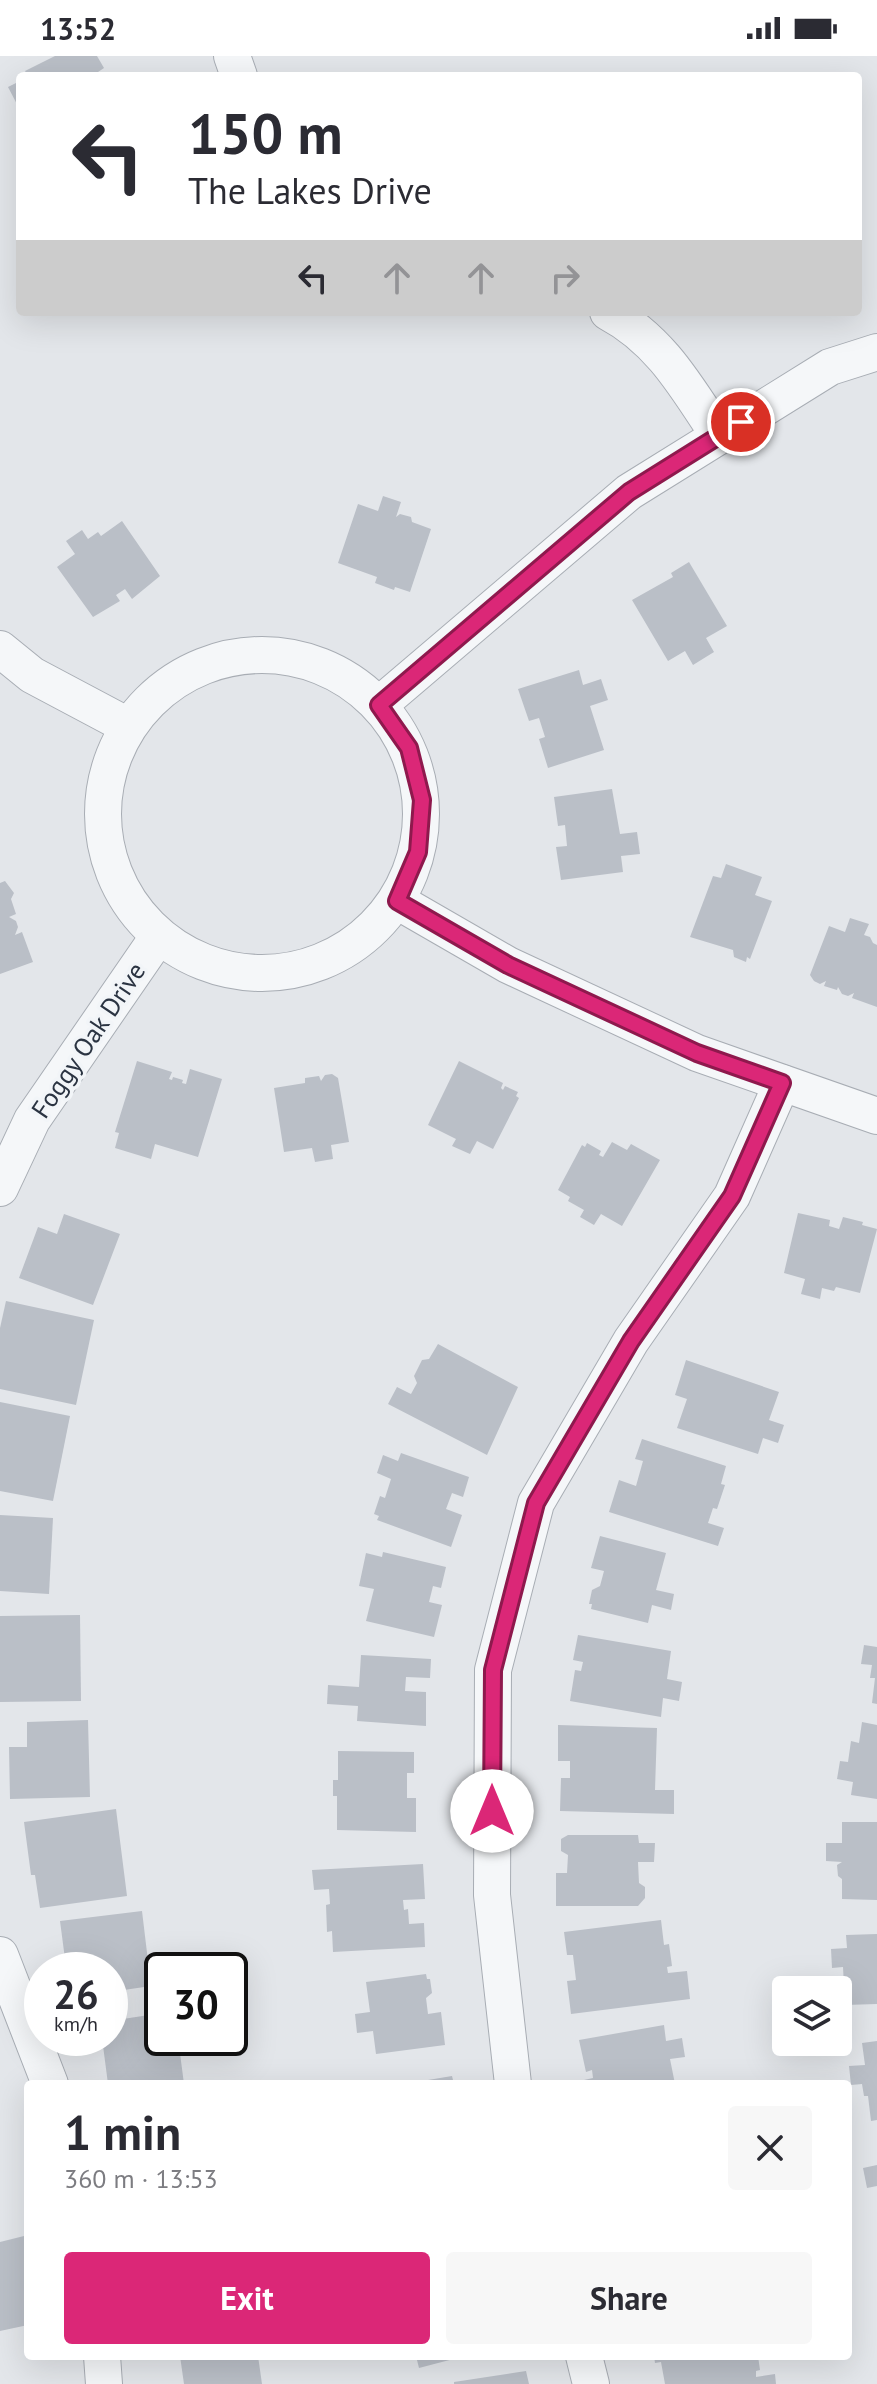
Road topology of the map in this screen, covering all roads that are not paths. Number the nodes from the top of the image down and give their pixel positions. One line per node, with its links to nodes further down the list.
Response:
1 (616, 316): 3 (street)
2 (877, 352): 3 (street)
3 (719, 436): 5 (street)
4 (0, 649): 6 (street)
5 (379, 705): 6 (street); 7 (street)
6 (128, 726): 8 (street)
7 (397, 901): 8 (street); 9 (street)
8 (158, 937): 11 (street, Foggy Oak Drive)
9 (782, 1083): 10 (street); 14 (street)
10 (877, 1116)
11 (0, 1188)
12 (0, 1955): 13 (street)
13 (48, 2080)
14 (513, 2080)
15 (102, 2360): 17 (street)
16 (585, 2360): 18 (street)
17 (104, 2384)
18 (591, 2384)

